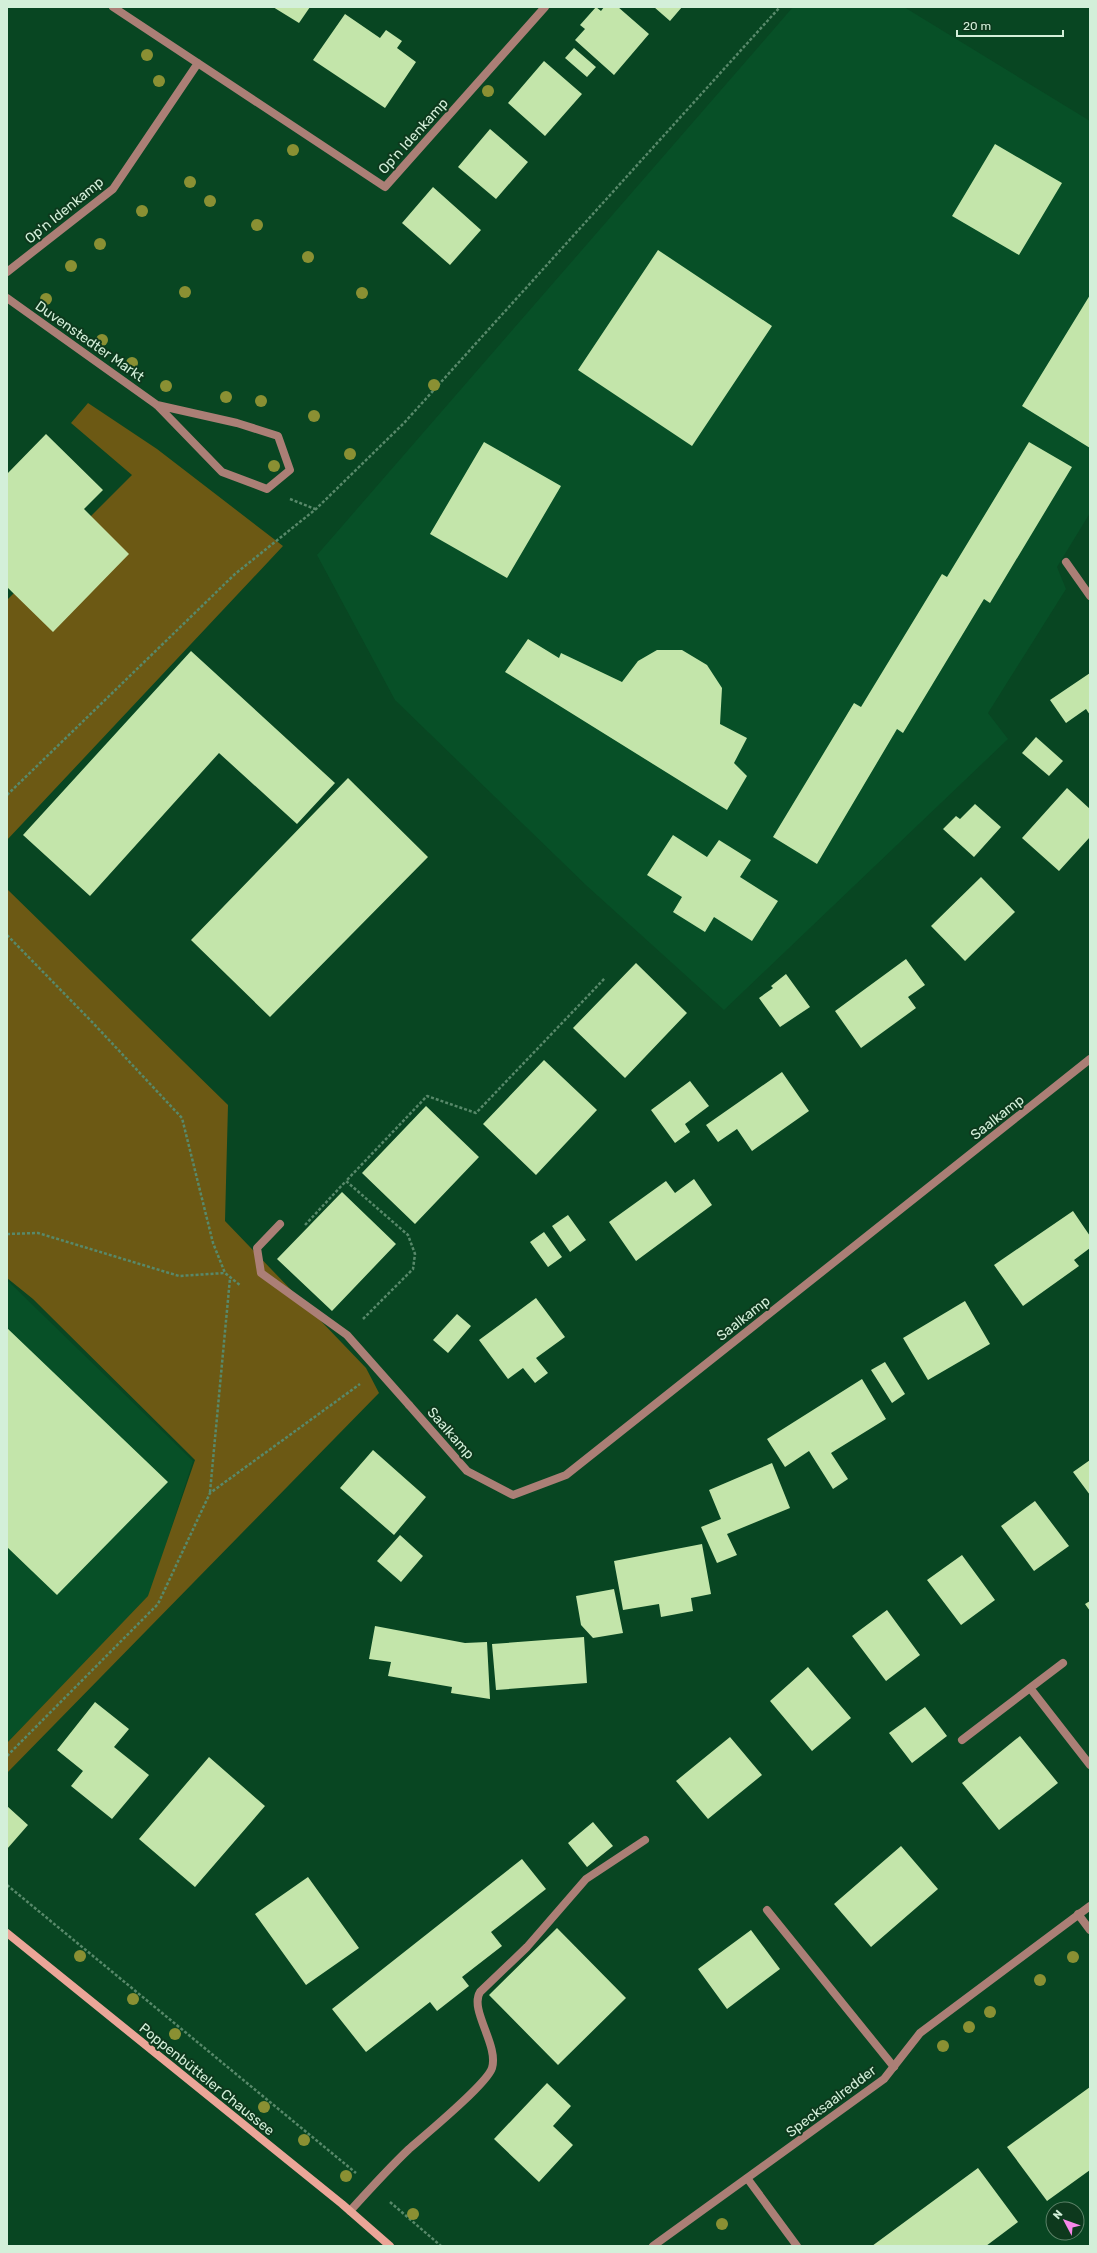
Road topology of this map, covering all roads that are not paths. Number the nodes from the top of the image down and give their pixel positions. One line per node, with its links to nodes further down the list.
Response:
1 (113, 7): 3 (street, Op'n Idenkamp)
2 (545, 7): 3 (street, Op'n Idenkamp)
3 (198, 63): 4 (street, Op'n Idenkamp)
4 (7, 272)
5 (7, 298): 6 (street, Duvenstedter Markt)
6 (158, 405): 6 (street, Duvenstedter Markt)
7 (1066, 562): 8 (street)
8 (1090, 596)
9 (1090, 1059): 10 (street, Saalkamp)
10 (280, 1224)
11 (1063, 1663): 12 (street)
12 (1030, 1688): 13 (street); 14 (street)
13 (962, 1740)
14 (1090, 1765)
15 (645, 1840): 23 (street)
16 (1090, 1906): 18 (street, Specksaalredder)
17 (766, 1910): 21 (street)
18 (1078, 1914): 19 (street); 21 (street, Specksaalredder)
19 (1090, 1930)
20 (7, 1933): 23 (main road, Poppenbütteler Chaussee)
21 (894, 2067): 22 (street, Specksaalredder)
22 (747, 2178): 25 (street, Specksaalredder); 26 (street)
23 (350, 2211): 24 (main road, Poppenbütteler Chaussee)
24 (390, 2246)
25 (653, 2246)
26 (797, 2246)

